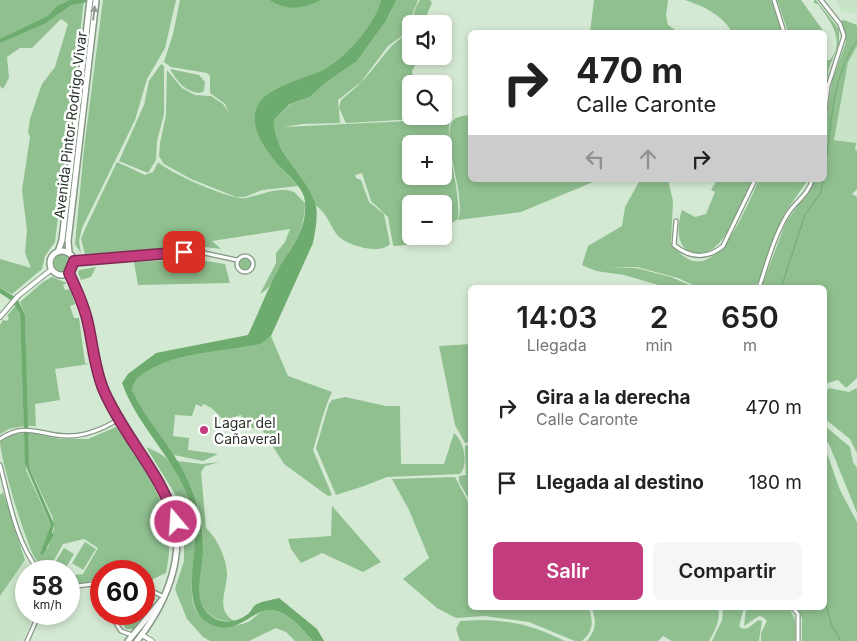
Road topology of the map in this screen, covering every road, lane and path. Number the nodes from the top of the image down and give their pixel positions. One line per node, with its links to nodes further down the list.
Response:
1 (90, 0): 10 (main road, Avenida Pintor Rodrigo Vivar)
2 (96, 0): 11 (main road, Avenida Pintor Rodrigo Vivar, one-way to 2)
3 (774, 0): 5 (street)
4 (821, 0): 6 (street)
5 (783, 30)
6 (827, 94)
7 (754, 182): 9 (street)
8 (811, 182): 16 (street)
9 (676, 221)
10 (58, 252): 11 (main road); 14 (main road)
11 (69, 253): 13 (main road)
12 (237, 260): 12 (street); 13 (street)
13 (74, 261): 15 (main road)
14 (52, 269): 15 (main road); 17 (street)
15 (69, 273): 18 (main road)
16 (760, 285)
17 (0, 317)
18 (120, 419): 19 (street); 23 (main road)
19 (0, 438)
20 (0, 465): 21 (street)
21 (31, 560)
22 (155, 592): 23 (street)
23 (164, 597): 24 (main road); 29 (main road)
24 (158, 605): 28 (main road); 29 (main road)
25 (795, 610): 34 (street)
26 (34, 625): 30 (street)
27 (118, 625): 28 (street)
28 (133, 635): 31 (main road)
29 (142, 635): 32 (main road); 33 (street)
30 (26, 641)
31 (128, 641)
32 (137, 641)
33 (152, 641)
34 (798, 641)

